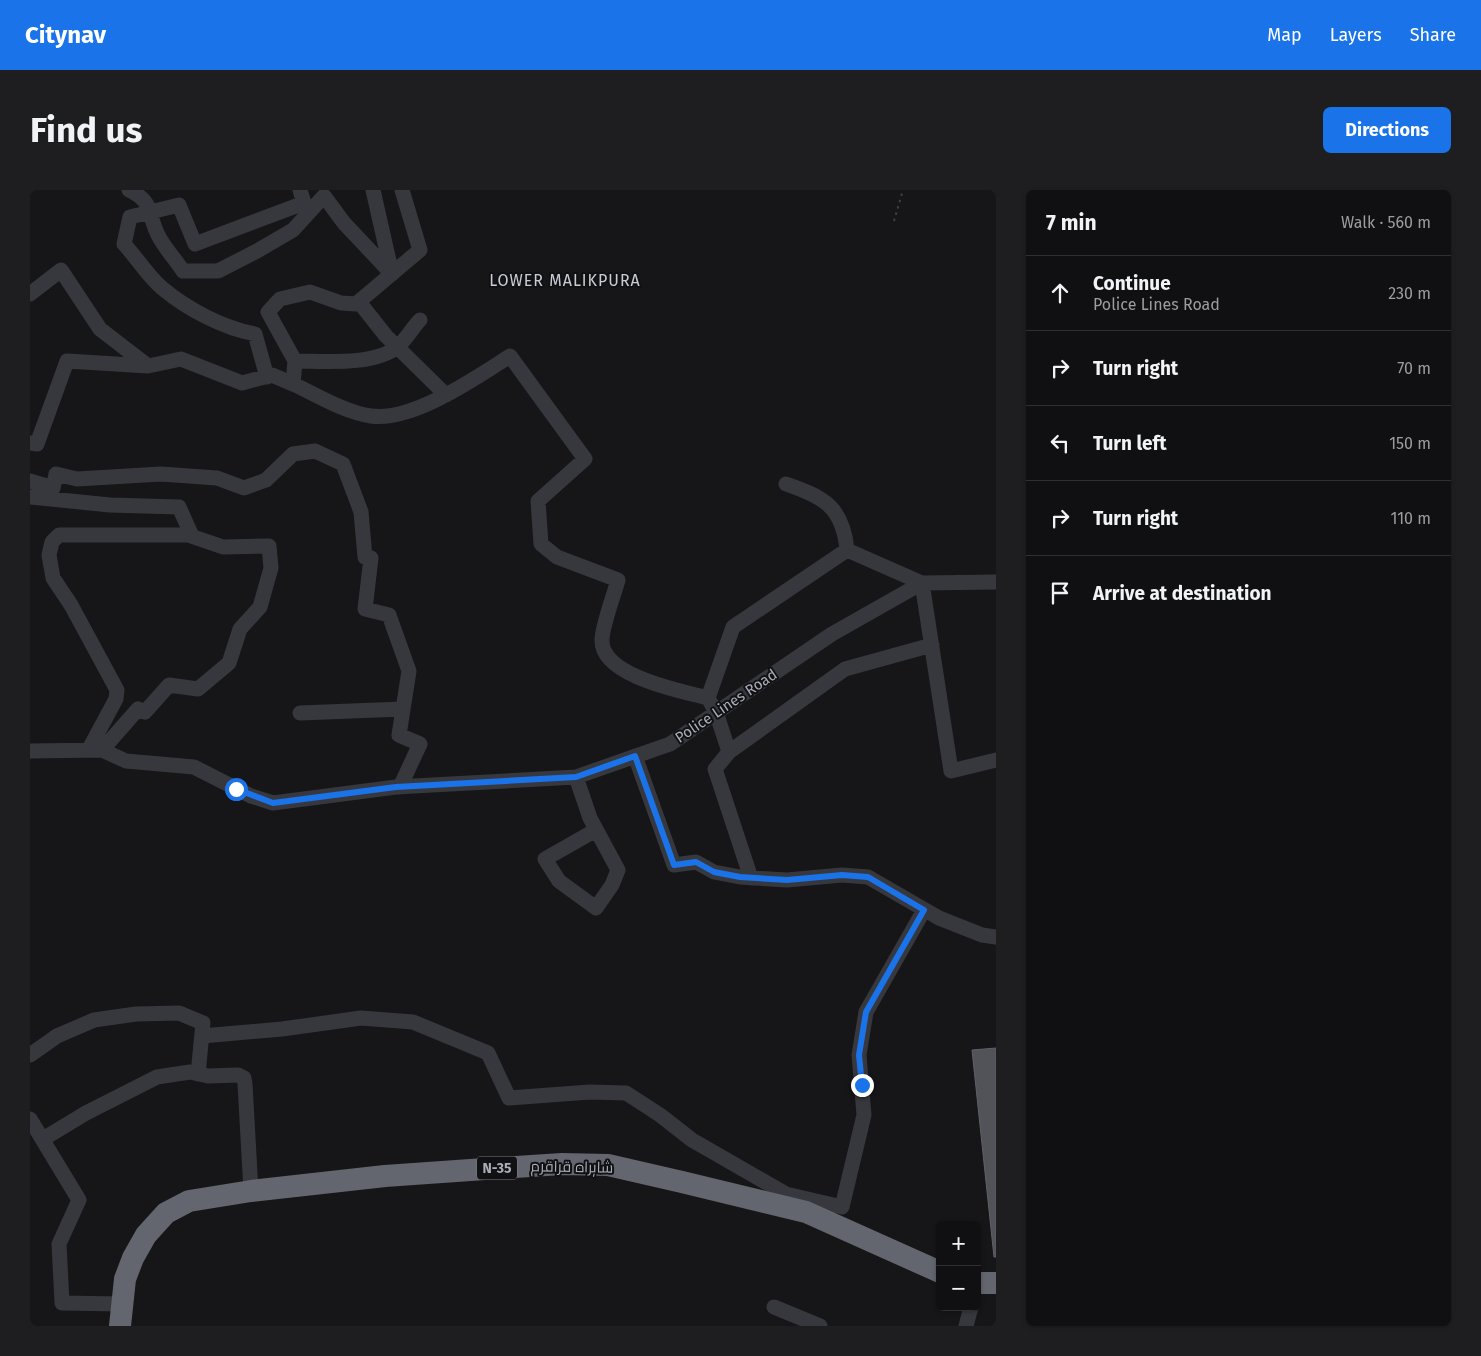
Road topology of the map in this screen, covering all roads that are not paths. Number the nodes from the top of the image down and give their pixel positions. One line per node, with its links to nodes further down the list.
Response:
1 (129, 190): 5 (street)
2 (300, 190): 5 (street)
3 (372, 190): 6 (street)
4 (402, 190): 6 (street)
5 (151, 212): 6 (street); 13 (street)
6 (392, 274): 8 (street)
7 (30, 294): 12 (street)
8 (359, 302): 10 (street); 11 (street)
9 (420, 320): 10 (street)
10 (397, 347): 11 (street); 15 (street)
11 (295, 361): 14 (street)
12 (148, 366): 13 (street); 16 (street)
13 (267, 376): 14 (street)
14 (293, 384): 15 (street)
15 (446, 395): 25 (street)
16 (30, 443)
17 (30, 481): 26 (street)
18 (786, 484): 21 (street)
19 (30, 497): 20 (street)
20 (192, 536): 29 (street); 29 (street)
21 (847, 550): 23 (street); 25 (street)
22 (996, 582): 23 (street, Police Lines Road)
23 (922, 583): 24 (street); 27 (street, Police Lines Road)
24 (932, 645): 31 (street); 33 (street)
25 (708, 698): 27 (street)
26 (403, 709): 28 (street); 35 (street)
27 (716, 712): 31 (street); 32 (street, Police Lines Road)
28 (300, 713)
29 (95, 750): 30 (street, Police Lines Road); 35 (street, Police Lines Road)
30 (30, 751)
31 (729, 752): 37 (street)
32 (635, 756): 34 (street, Police Lines Road); 37 (street)
33 (996, 760)
34 (576, 777): 35 (street, Police Lines Road); 36 (street)
35 (400, 787)
36 (596, 830): 36 (street)
37 (751, 878): 38 (street)
38 (924, 910): 39 (street); 40 (street)
39 (996, 937)
40 (202, 1036): 41 (street); 42 (street)
41 (30, 1055)
42 (198, 1074): 44 (street); 45 (street)
43 (30, 1118): 44 (street)
44 (43, 1140): 47 (street)
45 (251, 1191): 46 (highway, شاہراہ قراقرم / N-35); 47 (highway, شاہراہ قراقرم / N-35)
46 (936, 1270)
47 (122, 1304): 50 (highway, شاہراہ قراقرم / N-35)
48 (774, 1307): 51 (street)
49 (970, 1311): 52 (street)
50 (120, 1326)
51 (820, 1326)
52 (966, 1326)

